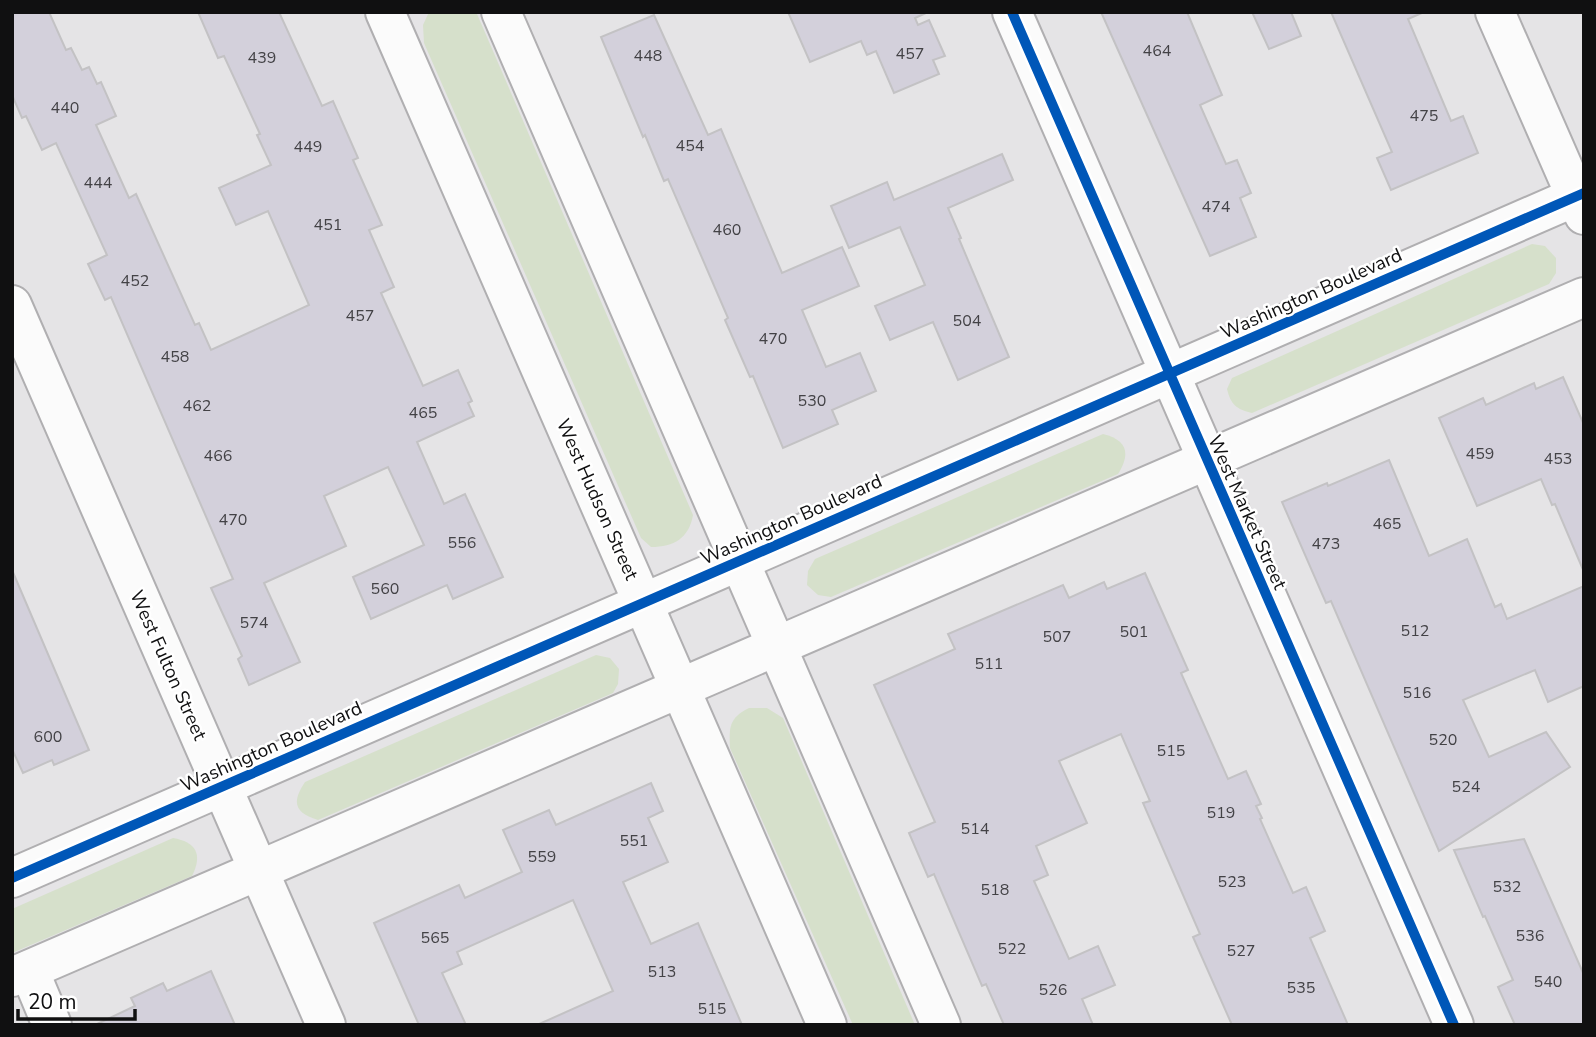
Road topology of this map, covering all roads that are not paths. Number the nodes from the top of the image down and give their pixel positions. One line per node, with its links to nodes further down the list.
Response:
1 (385, 12): 11 (street, West Hudson Street)
2 (501, 12): 10 (street)
3 (1012, 12): 8 (street, West Market Street)
4 (1495, 12): 5 (street)
5 (1581, 201): 8 (street, Washington Boulevard)
6 (1584, 298): 9 (street)
7 (12, 305): 14 (street, West Fulton Street)
8 (1169, 373): 9 (street, West Market Street); 10 (street, Washington Boulevard)
9 (1207, 460): 12 (street); 22 (street, West Market Street)
10 (740, 561): 11 (street, Washington Boulevard); 12 (street)
11 (643, 603): 13 (street, West Hudson Street); 14 (street, Washington Boulevard)
12 (777, 646): 13 (street); 21 (street)
13 (680, 688): 15 (street); 20 (street, West Hudson Street)
14 (222, 786): 15 (street, West Fulton Street); 16 (street, Washington Boulevard)
15 (258, 870): 17 (street); 19 (street, West Fulton Street)
16 (12, 878)
17 (21, 973): 18 (street)
18 (52, 1025)
19 (326, 1025)
20 (827, 1025)
21 (941, 1025)
22 (1454, 1025)

